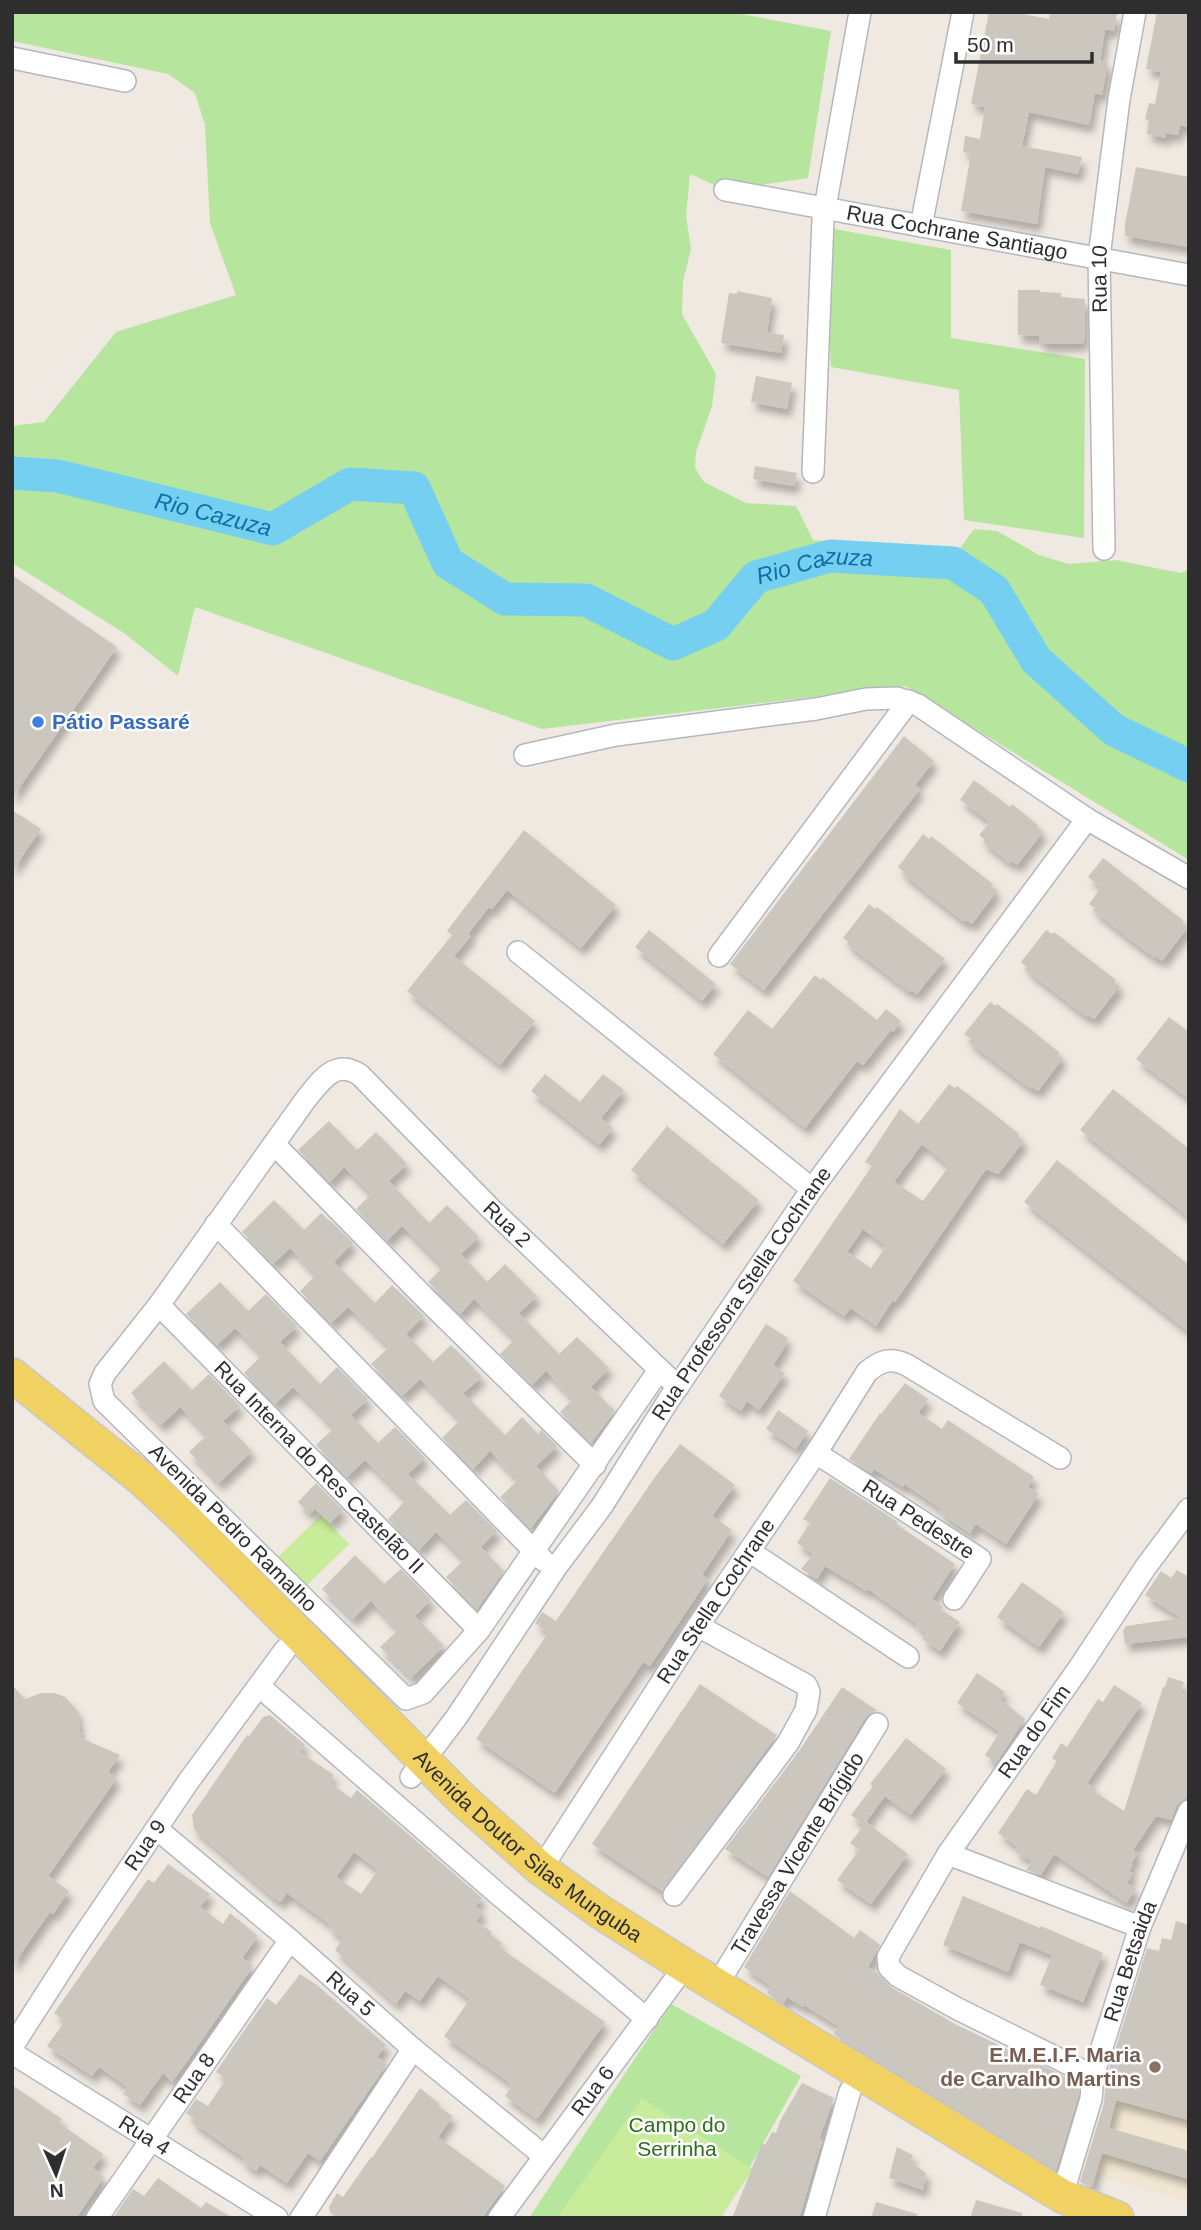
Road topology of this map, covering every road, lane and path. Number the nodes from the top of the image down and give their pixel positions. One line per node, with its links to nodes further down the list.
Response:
1 (860, 12): 7 (street)
2 (963, 12): 8 (street)
3 (1135, 12): 9 (street, Rua 10)
4 (12, 58): 5 (street)
5 (125, 81)
6 (725, 190): 7 (street, Rua Cochrane Santiago)
7 (825, 208): 8 (street, Rua Cochrane Santiago); 11 (street)
8 (920, 226): 9 (street, Rua Cochrane Santiago)
9 (1099, 257): 10 (street, Rua Cochrane Santiago); 12 (street, Rua 10)
10 (1189, 275)
11 (813, 471)
12 (1104, 549)
13 (909, 701): 14 (street); 15 (street); 18 (street)
14 (525, 755)
15 (1087, 819): 16 (street); 20 (street, Rua Professora Stella Cochrane)
16 (1189, 877)
17 (518, 952): 20 (street)
18 (719, 956)
19 (274, 1144): 21 (street); 23 (street, Rua 2); 29 (street)
20 (811, 1189): 25 (street, Rua Professora Stella Cochrane)
21 (216, 1224): 22 (street); 32 (street)
22 (159, 1305): 36 (street, Rua Interna do Res Castelão II); 36 (street, Avenida Pedro Ramalho)
23 (659, 1370): 25 (street, Rua 2); 29 (street)
24 (12, 1375): 41 (main road, Avenida Doutor Silas Munguba)
25 (678, 1387): 33 (street, Rua Professora Stella Cochrane)
26 (12, 1398): 37 (main road, Avenida Doutor Silas Munguba)
27 (816, 1453): 28 (street, Rua Stella Cochrane); 31 (street, Rua Stella Cochrane); 34 (street, Rua Pedestre)
28 (1060, 1458)
29 (595, 1465): 32 (street)
30 (1189, 1509): 44 (street, Rua do Fim)
31 (749, 1551): 35 (street, Rua Stella Cochrane); 38 (street)
32 (534, 1552): 33 (street); 36 (street)
33 (558, 1566): 41 (street, Rua Professora Stella Cochrane)
34 (954, 1599)
35 (698, 1626): 45 (street, Rua Stella Cochrane); 46 (street)
36 (479, 1630)
37 (285, 1650): 39 (street, Rua 9); 41 (main road, Avenida Doutor Silas Munguba)
38 (908, 1657)
39 (259, 1686): 43 (street, Rua 9); 51 (street)
40 (877, 1724): 50 (street, Travessa Vicente Brígido)
41 (418, 1768): 45 (main road, Avenida Doutor Silas Munguba); 49 (main road, Avenida Doutor Silas Munguba)
42 (1189, 1811): 47 (street, Rua Betsaida)
43 (157, 1829): 48 (street, Rua 5); 52 (street, Rua 9)
44 (948, 1854): 47 (street); 55 (street, Rua do Fim)
45 (541, 1869): 49 (main road, Avenida Doutor Silas Munguba)
46 (674, 1895)
47 (1140, 1927): 55 (street, Rua Betsaida)
48 (290, 1941): 53 (street, Rua 5); 57 (street, Rua 8)
49 (679, 1974): 50 (main road, Avenida Doutor Silas Munguba); 51 (street, Rua 6); 56 (main road, Avenida Doutor Silas Munguba)
50 (717, 1985): 59 (main road, Avenida Doutor Silas Munguba)
51 (648, 2019): 58 (street, Rua 6)
52 (12, 2047)
53 (413, 2049): 58 (street, Rua 5); 62 (street)
54 (12, 2053): 57 (street, Rua 4)
55 (1093, 2076): 59 (street, Rua Betsaida)
56 (850, 2091): 59 (main road, Avenida Doutor Silas Munguba); 64 (street)
57 (152, 2140): 60 (street, Rua 8); 61 (street, Rua 4)
58 (544, 2155): 63 (street, Rua 6)
59 (1063, 2207): 65 (main road, Avenida Doutor Silas Munguba)
60 (97, 2218)
61 (276, 2218)
62 (301, 2218)
63 (499, 2218)
64 (814, 2218)
65 (1117, 2218)

